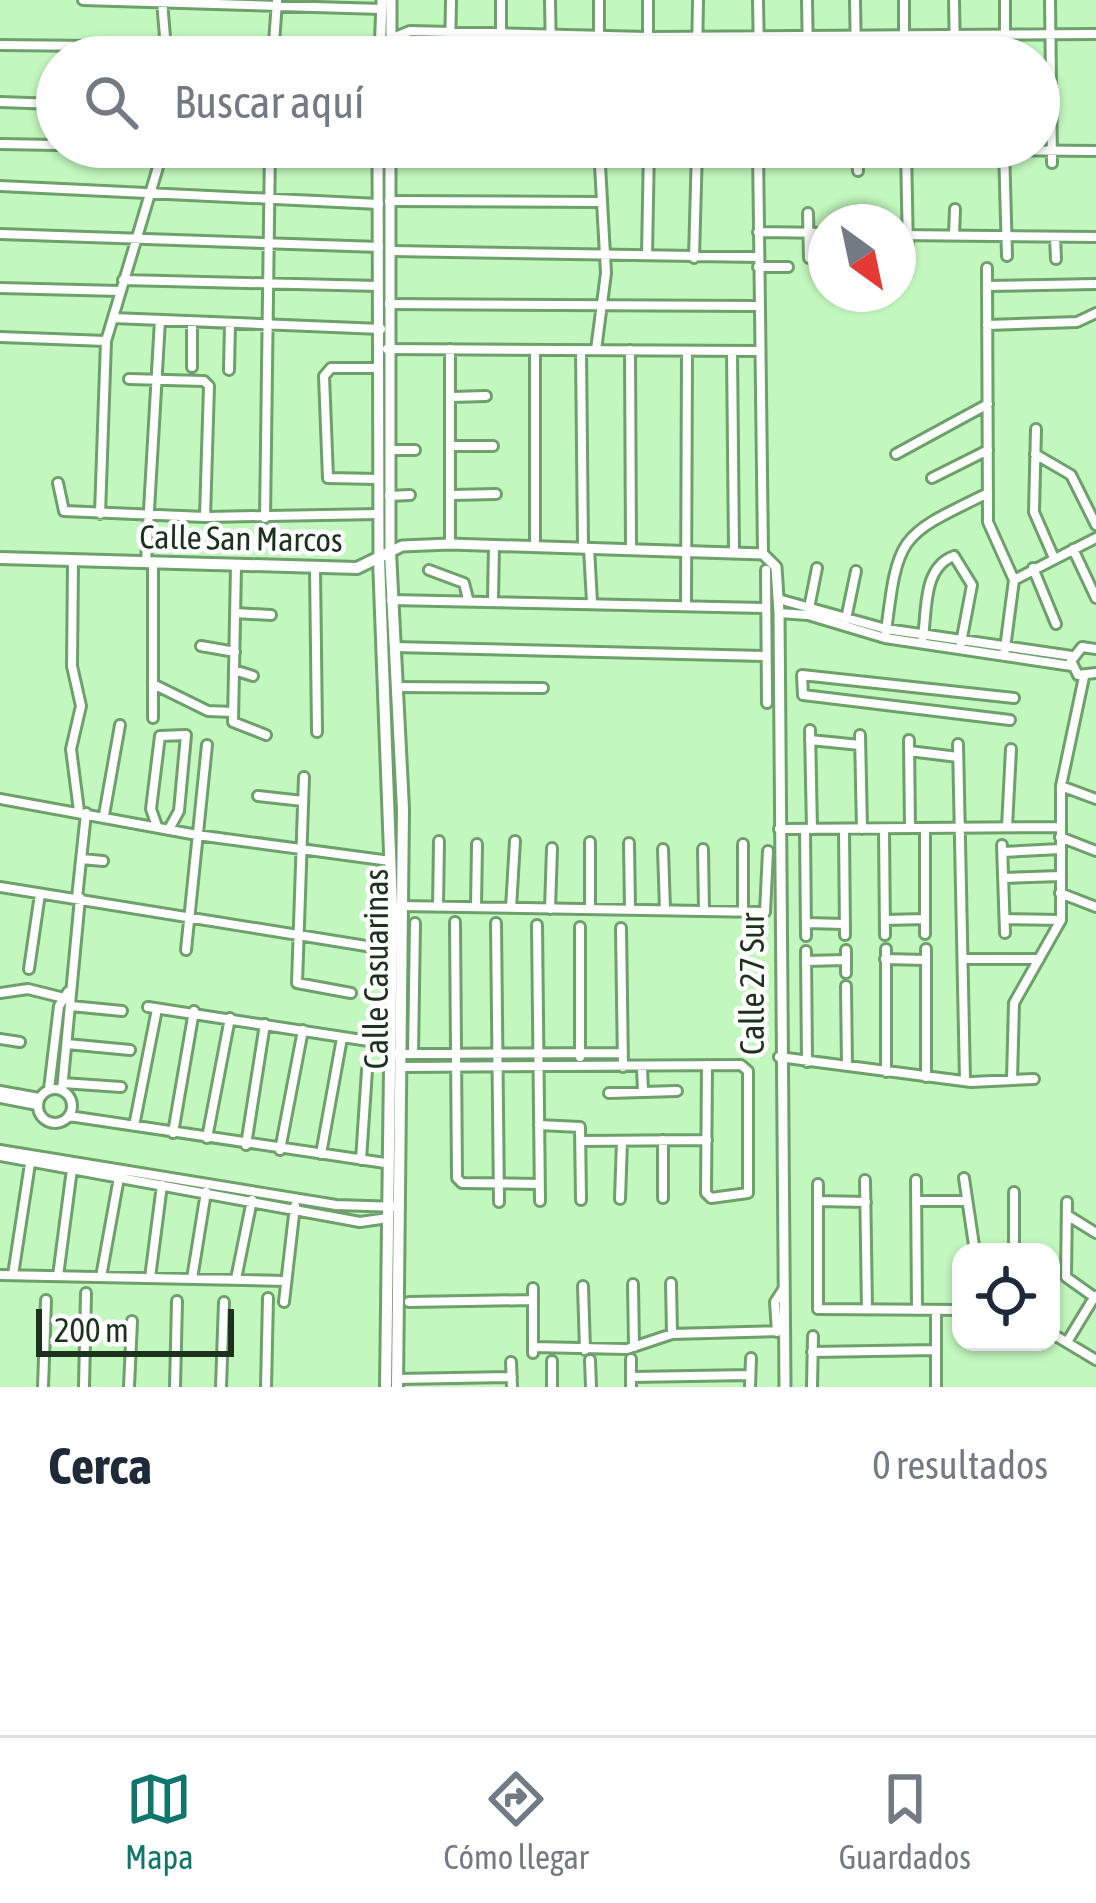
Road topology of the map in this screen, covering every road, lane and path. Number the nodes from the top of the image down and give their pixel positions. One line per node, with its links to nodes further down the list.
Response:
1 (83, 0): 15 (street)
2 (451, 0): 18 (street)
3 (502, 0): 19 (street)
4 (550, 0): 20 (street)
5 (599, 0): 22 (street)
6 (648, 0): 34 (street)
7 (698, 0): 35 (street)
8 (758, 0): 36 (street)
9 (807, 0): 37 (street)
10 (855, 0): 26 (street)
11 (904, 0): 27 (street)
12 (954, 0): 21 (street)
13 (1004, 0): 23 (street)
14 (1050, 0): 24 (street)
15 (162, 1): 16 (street); 28 (street)
16 (277, 2): 17 (street); 29 (street)
17 (385, 3): 30 (street)
18 (451, 33): 19 (street); 31 (street); 32 (street)
19 (501, 33): 20 (street)
20 (551, 33): 22 (street)
21 (955, 33): 23 (street); 27 (street)
22 (599, 34): 33 (street)
23 (1006, 34): 24 (street)
24 (1052, 34): 25 (street)
25 (1096, 34)
26 (856, 35): 27 (street); 38 (street)
27 (904, 35)
28 (165, 36)
29 (274, 36)
30 (386, 36)
31 (398, 36)
32 (451, 36)
33 (631, 36)
34 (647, 36)
35 (697, 36)
36 (759, 36)
37 (808, 36)
38 (840, 36)
39 (0, 46): 40 (street)
40 (36, 47)
41 (0, 102): 42 (street)
42 (36, 103)
43 (0, 144): 44 (street)
44 (36, 145)
45 (1096, 151): 46 (street)
46 (1060, 157)
47 (157, 168): 59 (street)
48 (268, 168): 60 (street)
49 (383, 168): 61 (street)
50 (600, 168): 62 (street)
51 (649, 168): 77 (street)
52 (697, 168): 79 (street)
53 (758, 168): 65 (street, Calle 27 Sur)
54 (858, 168): 57 (street)
55 (905, 168): 63 (street)
56 (1004, 168): 70 (street)
57 (858, 171)
58 (0, 186): 59 (street)
59 (149, 190): 60 (street); 73 (street)
60 (266, 200): 61 (street); 74 (street)
61 (384, 202): 62 (street); 75 (street)
62 (602, 202): 76 (street)
63 (904, 204)
64 (955, 209): 69 (street)
65 (758, 232): 66 (street); 81 (street, Calle 27 Sur)
66 (808, 232)
67 (0, 234): 73 (street)
68 (916, 235): 69 (street)
69 (954, 235): 70 (street)
70 (1006, 235): 71 (street); 78 (street)
71 (1055, 237): 72 (street); 80 (street)
72 (1096, 237)
73 (134, 239): 74 (street); 84 (street)
74 (268, 242): 75 (street); 85 (street)
75 (384, 249): 76 (street); 87 (street); 91 (street)
76 (605, 254): 77 (street); 93 (street)
77 (647, 255): 79 (street)
78 (1006, 256)
79 (694, 258): 81 (street)
80 (1056, 260)
81 (758, 262): 82 (street); 92 (street, Calle 27 Sur)
82 (788, 267)
83 (987, 268): 88 (street)
84 (123, 280): 85 (street); 90 (street)
85 (266, 283): 87 (street); 100 (street)
86 (1096, 284): 88 (street)
87 (378, 286): 101 (street)
88 (987, 286): 99 (street)
89 (0, 288): 90 (street)
90 (120, 291): 95 (street)
91 (388, 304): 93 (street); 101 (street)
92 (756, 306): 93 (street); 112 (street, Calle 27 Sur)
93 (601, 308): 108 (street)
94 (1096, 313): 99 (street)
95 (113, 318): 96 (street); 103 (street)
96 (160, 320): 97 (street); 117 (street)
97 (192, 323): 98 (street); 113 (street)
98 (230, 324): 100 (street); 115 (street)
99 (987, 325): 120 (street)
100 (265, 327): 101 (street); 141 (street)
101 (382, 329): 104 (street)
102 (0, 337): 103 (street)
103 (106, 341): 137 (street)
104 (382, 349): 105 (street); 114 (street); 124 (street)
105 (450, 350): 106 (street); 119 (street)
106 (535, 350): 107 (street); 146 (street)
107 (581, 350): 108 (street); 147 (street)
108 (596, 350): 109 (street)
109 (630, 350): 110 (street); 148 (street)
110 (687, 351): 111 (street); 149 (street)
111 (733, 351): 112 (street); 151 (street)
112 (758, 351): 152 (street, Calle 27 Sur)
113 (192, 367)
114 (377, 368): 130 (street); 130 (street)
115 (229, 370)
116 (129, 379): 117 (street)
117 (152, 381): 139 (street); 140 (street)
118 (486, 396): 119 (street)
119 (451, 397): 122 (street)
120 (988, 404): 126 (street); 127 (street)
121 (1036, 429): 128 (street)
122 (452, 446): 123 (street); 132 (street)
123 (493, 446)
124 (388, 450): 125 (street); 136 (street)
125 (415, 450)
126 (988, 450): 129 (street); 134 (street)
127 (896, 454)
128 (1035, 454): 142 (street); 155 (street)
129 (932, 478)
130 (378, 479): 138 (street)
131 (58, 483): 137 (street)
132 (452, 494): 133 (street); 144 (street)
133 (496, 494)
134 (988, 494): 166 (street); 181 (street)
135 (410, 495): 136 (street)
136 (389, 496): 153 (street)
137 (100, 514): 139 (street)
138 (379, 514): 141 (street); 153 (street)
139 (147, 516): 140 (street); 157 (street)
140 (205, 518): 141 (street)
141 (266, 518)
142 (1096, 525)
143 (1096, 538): 150 (street)
144 (450, 544): 145 (street, Calle San Marcos); 153 (street, Calle San Marcos)
145 (494, 545): 146 (street, Calle San Marcos); 169 (street)
146 (535, 546): 147 (street, Calle San Marcos)
147 (586, 546): 148 (street, Calle San Marcos); 172 (street)
148 (632, 548): 149 (street, Calle San Marcos)
149 (685, 549): 151 (street, Calle San Marcos); 173 (street)
150 (1073, 549): 155 (street); 167 (street)
151 (734, 550): 152 (street, Calle San Marcos)
152 (764, 554): 162 (street, Calle 27 Sur); 165 (street, Calle 27 Sur)
153 (384, 555): 159 (main road, Calle San Marcos); 171 (main road, Calle Casuarinas); 250 (main road, Calle Casuarinas)
154 (0, 558): 156 (main road, Calle San Marcos)
155 (1054, 558): 161 (street)
156 (73, 562): 157 (main road, Calle San Marcos); 220 (street)
157 (149, 564): 158 (main road, Calle San Marcos); 197 (street)
158 (236, 566): 159 (main road, Calle San Marcos); 176 (street)
159 (315, 568): 206 (street)
160 (817, 568): 175 (street)
161 (1033, 568): 166 (street); 180 (street)
162 (766, 569): 165 (street); 174 (street)
163 (429, 570): 168 (street)
164 (856, 571): 179 (street)
165 (775, 580): 170 (street, Calle 27 Sur)
166 (1014, 580): 188 (street)
167 (1096, 598)
168 (468, 599): 169 (street); 171 (street)
169 (493, 599): 172 (street)
170 (778, 599): 175 (street); 177 (street, Calle 27 Sur)
171 (392, 600): 185 (main road, Calle Casuarinas)
172 (592, 602): 173 (street)
173 (686, 605): 174 (street)
174 (765, 608): 189 (street)
175 (808, 610): 177 (street); 179 (street)
176 (235, 613): 178 (street); 187 (street)
177 (779, 613): 195 (street, Calle 27 Sur)
178 (271, 615)
179 (845, 622): 181 (street)
180 (1056, 624)
181 (885, 634): 182 (street)
182 (923, 640): 183 (street); 183 (street)
183 (960, 645): 188 (street)
184 (201, 646): 187 (street)
185 (393, 647): 189 (street); 198 (main road, Calle Casuarinas)
186 (1096, 650): 190 (street)
187 (235, 652): 191 (street)
188 (1005, 652): 190 (street)
189 (766, 656): 201 (street)
190 (1072, 661): 194 (street)
191 (234, 670): 193 (street); 202 (street)
192 (1096, 674): 194 (street)
193 (253, 676)
194 (1084, 677): 215 (street)
195 (778, 679): 196 (street); 232 (street, Calle 27 Sur)
196 (801, 682): 200 (street); 204 (street)
197 (153, 684): 202 (street); 203 (street)
198 (396, 687): 199 (street); 257 (main road, Calle Casuarinas)
199 (543, 688)
200 (1013, 698)
201 (767, 703)
202 (233, 712): 207 (street)
203 (153, 718)
204 (1010, 721)
205 (120, 725): 221 (street)
206 (317, 732)
207 (266, 735)
208 (909, 740): 212 (street)
209 (958, 744): 213 (street)
210 (207, 745): 234 (street)
211 (1011, 749): 223 (street)
212 (909, 751): 213 (street); 224 (street)
213 (958, 757): 226 (street)
214 (304, 777): 219 (street)
215 (1061, 786): 218 (street); 233 (street)
216 (258, 796): 219 (street)
217 (0, 799): 220 (street)
218 (1096, 799)
219 (303, 801): 244 (street)
220 (82, 812): 221 (street); 248 (street)
221 (104, 815): 222 (street)
222 (157, 827): 227 (street); 227 (street)
223 (1007, 827): 226 (street); 233 (street)
224 (910, 828): 225 (street); 231 (street)
225 (925, 828): 226 (street); 269 (street)
226 (959, 828): 287 (street)
227 (169, 829): 234 (street)
228 (809, 829): 229 (street); 230 (street); 232 (street); 276 (street)
229 (844, 829): 230 (street); 276 (street)
230 (862, 829): 231 (street)
231 (884, 829): 271 (street)
232 (779, 830): 312 (street, Calle 27 Sur)
233 (1060, 832): 246 (street); 247 (street)
234 (197, 836): 244 (street); 268 (street)
235 (514, 841): 261 (street)
236 (439, 842): 258 (street)
237 (590, 842): 262 (street)
238 (629, 843): 264 (street)
239 (477, 844): 259 (street)
240 (743, 844): 267 (street)
241 (552, 848): 263 (street)
242 (663, 849): 265 (street)
243 (703, 849): 266 (street)
244 (301, 850): 250 (street); 281 (street)
245 (768, 850): 267 (street)
246 (1060, 850): 251 (street); 252 (street)
247 (1096, 851)
248 (82, 859): 249 (street); 256 (street)
249 (103, 861)
250 (391, 861): 257 (main road, Calle Casuarinas)
251 (1060, 876): 252 (street); 254 (street)
252 (1004, 878): 270 (street)
253 (0, 890): 255 (street)
254 (1060, 893): 260 (street); 272 (street)
255 (40, 894): 256 (street); 289 (street)
256 (79, 898): 268 (street); 294 (street)
257 (398, 906): 258 (street); 286 (main road, Calle Casuarinas); 311 (main road, Calle Casuarinas)
258 (438, 907): 259 (street)
259 (476, 907): 261 (street)
260 (1096, 907)
261 (512, 908): 263 (street)
262 (590, 908): 263 (street); 264 (street)
263 (550, 909)
264 (630, 909): 265 (street)
265 (664, 910): 266 (street)
266 (704, 911): 267 (street)
267 (743, 912)
268 (190, 916): 281 (street); 285 (street)
269 (925, 919): 271 (street); 282 (street)
270 (1005, 919): 272 (street); 280 (street)
271 (885, 920): 283 (street)
272 (1061, 920): 288 (street)
273 (455, 922): 307 (street)
274 (415, 923): 311 (street)
275 (496, 923): 308 (street)
276 (806, 923): 284 (street)
277 (537, 925): 309 (street)
278 (580, 926): 305 (street)
279 (621, 928): 306 (street)
280 (1005, 932)
281 (299, 934): 286 (street); 292 (street)
282 (925, 934)
283 (885, 935)
284 (806, 936)
285 (186, 950)
286 (391, 950): 310 (main road, Calle Casuarinas)
287 (963, 959): 288 (street); 327 (street)
288 (1040, 959): 326 (street)
289 (28, 969)
290 (846, 974): 313 (street)
291 (846, 986): 315 (street)
292 (351, 992)
293 (0, 993): 294 (street)
294 (68, 998): 295 (street); 303 (street); 330 (street)
295 (122, 1011)
296 (194, 1011): 297 (street); 338 (street); 339 (street)
297 (230, 1018): 298 (street); 340 (street)
298 (265, 1024): 299 (street); 345 (street)
299 (303, 1030): 300 (street); 346 (street)
300 (342, 1038): 310 (street); 348 (street)
301 (0, 1039): 302 (street)
302 (20, 1042)
303 (67, 1044): 304 (street); 328 (street)
304 (130, 1051)
305 (580, 1053): 306 (street); 309 (street); 319 (street)
306 (622, 1053): 320 (street)
307 (457, 1054): 308 (street); 311 (street); 316 (street)
308 (498, 1054): 309 (street); 317 (street)
309 (538, 1054): 318 (street)
310 (388, 1055): 311 (street); 351 (main road, Calle Casuarinas)
311 (406, 1058): 316 (street); 377 (main road, Calle Casuarinas)
312 (779, 1058): 313 (street); 410 (street, Calle 27 Sur)
313 (807, 1062): 315 (street)
314 (707, 1065): 321 (street); 342 (street); 342 (street)
315 (848, 1066): 323 (street)
316 (457, 1067): 317 (street); 357 (street)
317 (498, 1067): 318 (street); 357 (street)
318 (539, 1067): 319 (street); 337 (street)
319 (580, 1067): 320 (street)
320 (623, 1067): 321 (street)
321 (642, 1067): 332 (street)
322 (367, 1070): 350 (street)
323 (886, 1072): 324 (street); 324 (street)
324 (926, 1077): 327 (street)
325 (1034, 1079): 326 (street)
326 (1012, 1080): 327 (street)
327 (965, 1082)
328 (62, 1087): 329 (street); 330 (street); 336 (street)
329 (121, 1087)
330 (49, 1089): 335 (street)
331 (677, 1091): 332 (street)
332 (643, 1092): 333 (street)
333 (609, 1093)
334 (0, 1095): 335 (street)
335 (38, 1102): 336 (street)
336 (70, 1116): 338 (street)
337 (539, 1125): 343 (street); 358 (street)
338 (134, 1126): 339 (street)
339 (173, 1133): 340 (street)
340 (207, 1138): 345 (street)
341 (663, 1140): 342 (street); 344 (street); 363 (street)
342 (706, 1140)
343 (581, 1141): 344 (street); 366 (street)
344 (622, 1141): 364 (street)
345 (246, 1145): 346 (street)
346 (280, 1150): 348 (street)
347 (0, 1153): 349 (street)
348 (321, 1154): 350 (street)
349 (31, 1158): 352 (street); 353 (street); 385 (street)
350 (361, 1160): 351 (street)
351 (385, 1163): 376 (main road, Calle Casuarinas)
352 (72, 1169): 353 (street); 386 (street)
353 (120, 1173): 360 (street); 361 (street); 387 (street)
354 (964, 1178): 370 (street)
355 (866, 1180): 373 (street)
356 (916, 1180): 369 (street)
357 (499, 1183): 358 (street); 372 (street)
358 (539, 1184): 367 (street)
359 (818, 1184): 368 (street)
360 (162, 1185): 361 (street); 388 (street)
361 (207, 1188): 365 (street); 371 (street); 389 (street)
362 (1014, 1192): 383 (street)
363 (663, 1198)
364 (620, 1199)
365 (252, 1200): 371 (street); 390 (street)
366 (581, 1200)
367 (540, 1201)
368 (818, 1201): 373 (street); 405 (street)
369 (916, 1201): 370 (street); 406 (street)
370 (964, 1201): 382 (street)
371 (296, 1202): 375 (street); 379 (street); 391 (street)
372 (499, 1202)
373 (866, 1202): 405 (street)
374 (1067, 1202): 378 (street)
375 (364, 1205): 376 (street); 379 (street); 380 (street)
376 (384, 1212): 377 (street); 380 (street); 430 (main road, Calle Casuarinas)
377 (399, 1212): 430 (main road, Calle Casuarinas)
378 (1067, 1215): 381 (street); 397 (street)
379 (354, 1220): 380 (street)
380 (370, 1220)
381 (1096, 1233)
382 (974, 1243)
383 (1014, 1243)
384 (0, 1275): 385 (street)
385 (13, 1275): 386 (street)
386 (58, 1276): 387 (street)
387 (101, 1277): 388 (street)
388 (150, 1278): 389 (street)
389 (192, 1279): 390 (street)
390 (236, 1280): 391 (street)
391 (286, 1282): 403 (street)
392 (671, 1283): 411 (street)
393 (633, 1284): 415 (street)
394 (583, 1286): 416 (street)
395 (533, 1288): 400 (street)
396 (86, 1294): 432 (street)
397 (1095, 1296): 414 (street)
398 (268, 1298): 436 (street)
399 (46, 1300): 431 (street)
400 (533, 1300): 404 (street); 416 (street)
401 (177, 1301): 434 (street)
402 (224, 1302): 435 (street)
403 (284, 1302)
404 (409, 1302)
405 (867, 1309): 406 (street)
406 (917, 1310): 407 (street)
407 (936, 1310): 408 (street); 417 (street)
408 (952, 1310)
409 (132, 1322): 433 (street)
410 (781, 1328): 411 (street); 441 (street, Calle 27 Sur)
411 (671, 1334): 415 (street)
412 (813, 1336): 418 (street)
413 (1060, 1338): 414 (street)
414 (1067, 1342): 422 (street)
415 (634, 1347): 416 (street)
416 (584, 1350)
417 (936, 1350): 418 (street); 443 (street)
418 (812, 1352): 442 (street)
419 (751, 1358): 425 (street)
420 (631, 1359): 428 (street)
421 (590, 1360): 438 (street)
422 (1096, 1360)
423 (552, 1361): 437 (street)
424 (512, 1363): 427 (street)
425 (750, 1375): 426 (street); 440 (street)
426 (710, 1376): 429 (street); 439 (street)
427 (512, 1382): 430 (street)
428 (632, 1382): 429 (street)
429 (671, 1382)
430 (393, 1384)
431 (43, 1387)
432 (84, 1387)
433 (130, 1387)
434 (175, 1387)
435 (221, 1387)
436 (266, 1387)
437 (552, 1387)
438 (591, 1387)
439 (710, 1387)
440 (750, 1387)
441 (784, 1387)
442 (812, 1387)
443 (936, 1387)

